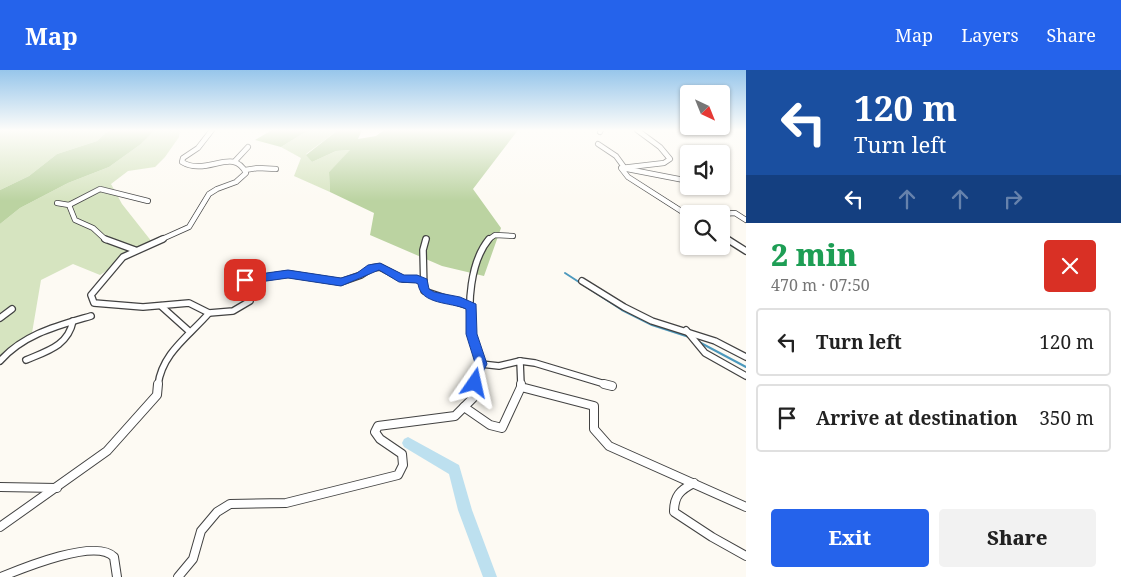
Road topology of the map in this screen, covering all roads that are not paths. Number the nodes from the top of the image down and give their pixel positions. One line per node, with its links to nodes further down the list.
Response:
1 (190, 154): 5 (street)
2 (242, 154): 5 (street)
3 (612, 154): 6 (street)
4 (666, 154): 6 (street)
5 (235, 161): 8 (street)
6 (622, 167): 9 (street); 13 (street)
7 (276, 169): 8 (street)
8 (246, 170): 19 (street)
9 (680, 180)
10 (148, 201): 12 (street)
11 (57, 203): 12 (street)
12 (69, 205): 19 (street)
13 (680, 210)
14 (730, 214): 15 (street)
15 (746, 220)
16 (513, 236): 24 (street)
17 (426, 239): 22 (street)
18 (730, 241): 20 (street)
19 (136, 250): 23 (street)
20 (746, 250)
21 (582, 281): 30 (street)
22 (423, 282): 24 (street); 26 (street)
23 (161, 306): 26 (street); 31 (street)
24 (472, 307): 36 (street)
25 (12, 309): 28 (street)
26 (209, 313): 31 (street)
27 (91, 316): 29 (street)
28 (0, 318)
29 (73, 322): 33 (street); 34 (street)
30 (686, 330): 32 (street); 37 (street)
31 (190, 332): 43 (street)
32 (746, 357)
33 (26, 360)
34 (0, 361)
35 (520, 361): 36 (street); 38 (street); 39 (street)
36 (481, 364): 40 (street)
37 (746, 376)
38 (612, 386)
39 (520, 387): 40 (street); 41 (street)
40 (464, 407): 49 (street)
41 (694, 483): 44 (street); 46 (street)
42 (0, 487): 43 (street)
43 (57, 488): 45 (street)
44 (746, 507)
45 (0, 527)
46 (746, 556)
47 (1, 577): 48 (street)
48 (117, 577)
49 (178, 577)

